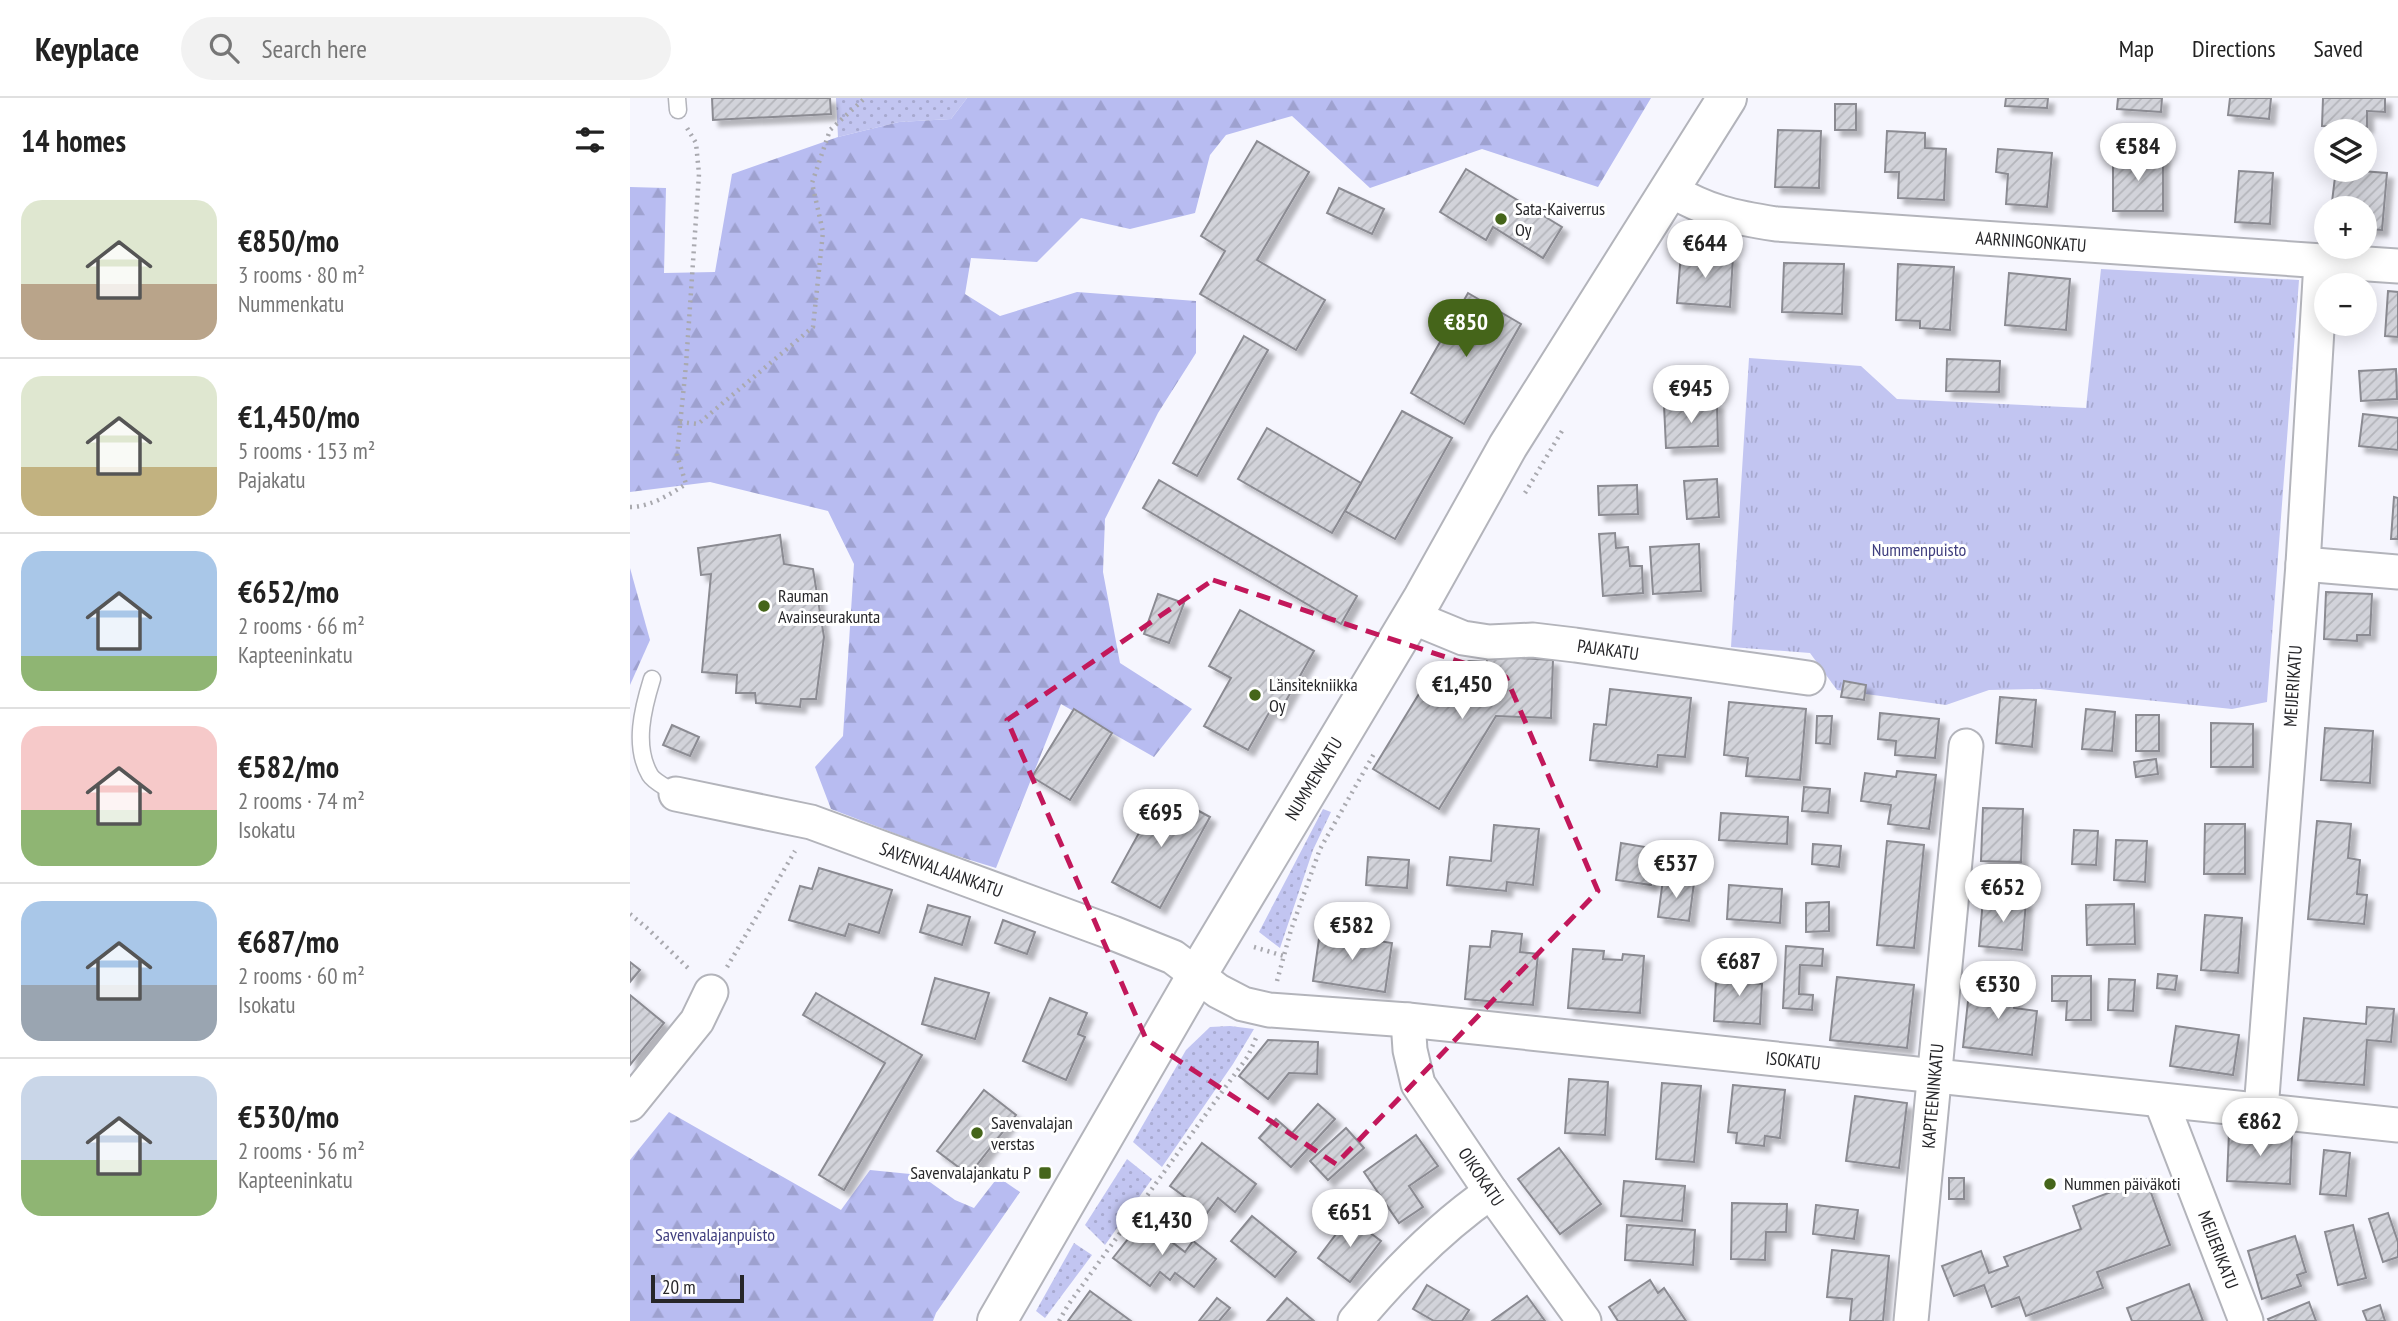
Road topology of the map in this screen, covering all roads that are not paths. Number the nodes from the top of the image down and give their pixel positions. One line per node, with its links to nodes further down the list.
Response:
1 (1727, 98): 2 (main road, NUMMENKATU)
2 (1670, 190): 3 (street, AARNINGONKATU); 7 (main road, NUMMENKATU)
3 (2321, 262): 4 (street, AARNINGONKATU); 5 (street, MEIJERIKATU)
4 (2398, 266)
5 (2303, 564): 6 (street); 18 (street, MEIJERIKATU)
6 (2398, 572)
7 (1412, 617): 8 (street, PAJAKATU); 12 (main road, NUMMENKATU)
8 (1808, 678)
9 (652, 679): 11 (lane)
10 (1966, 746): 15 (street, KAPTEENINKATU)
11 (676, 793): 12 (street, SAVENVALAJANKATU)
12 (1196, 975): 14 (street, ISOKATU); 21 (main road, NUMMENKATU)
13 (711, 992): 17 (street)
14 (1408, 1020): 15 (street, ISOKATU); 20 (street, OIKOKATU)
15 (1936, 1075): 16 (street, ISOKATU); 24 (street, KAPTEENINKATU)
16 (2161, 1101): 18 (street, ISOKATU); 25 (street, MEIJERIKATU)
17 (630, 1104)
18 (2261, 1110): 19 (street, ISOKATU)
19 (2398, 1125)
20 (1491, 1192): 22 (street); 23 (street, OIKOKATU)
21 (997, 1321)
22 (1355, 1321)
23 (1584, 1321)
24 (1911, 1321)
25 (2246, 1321)

